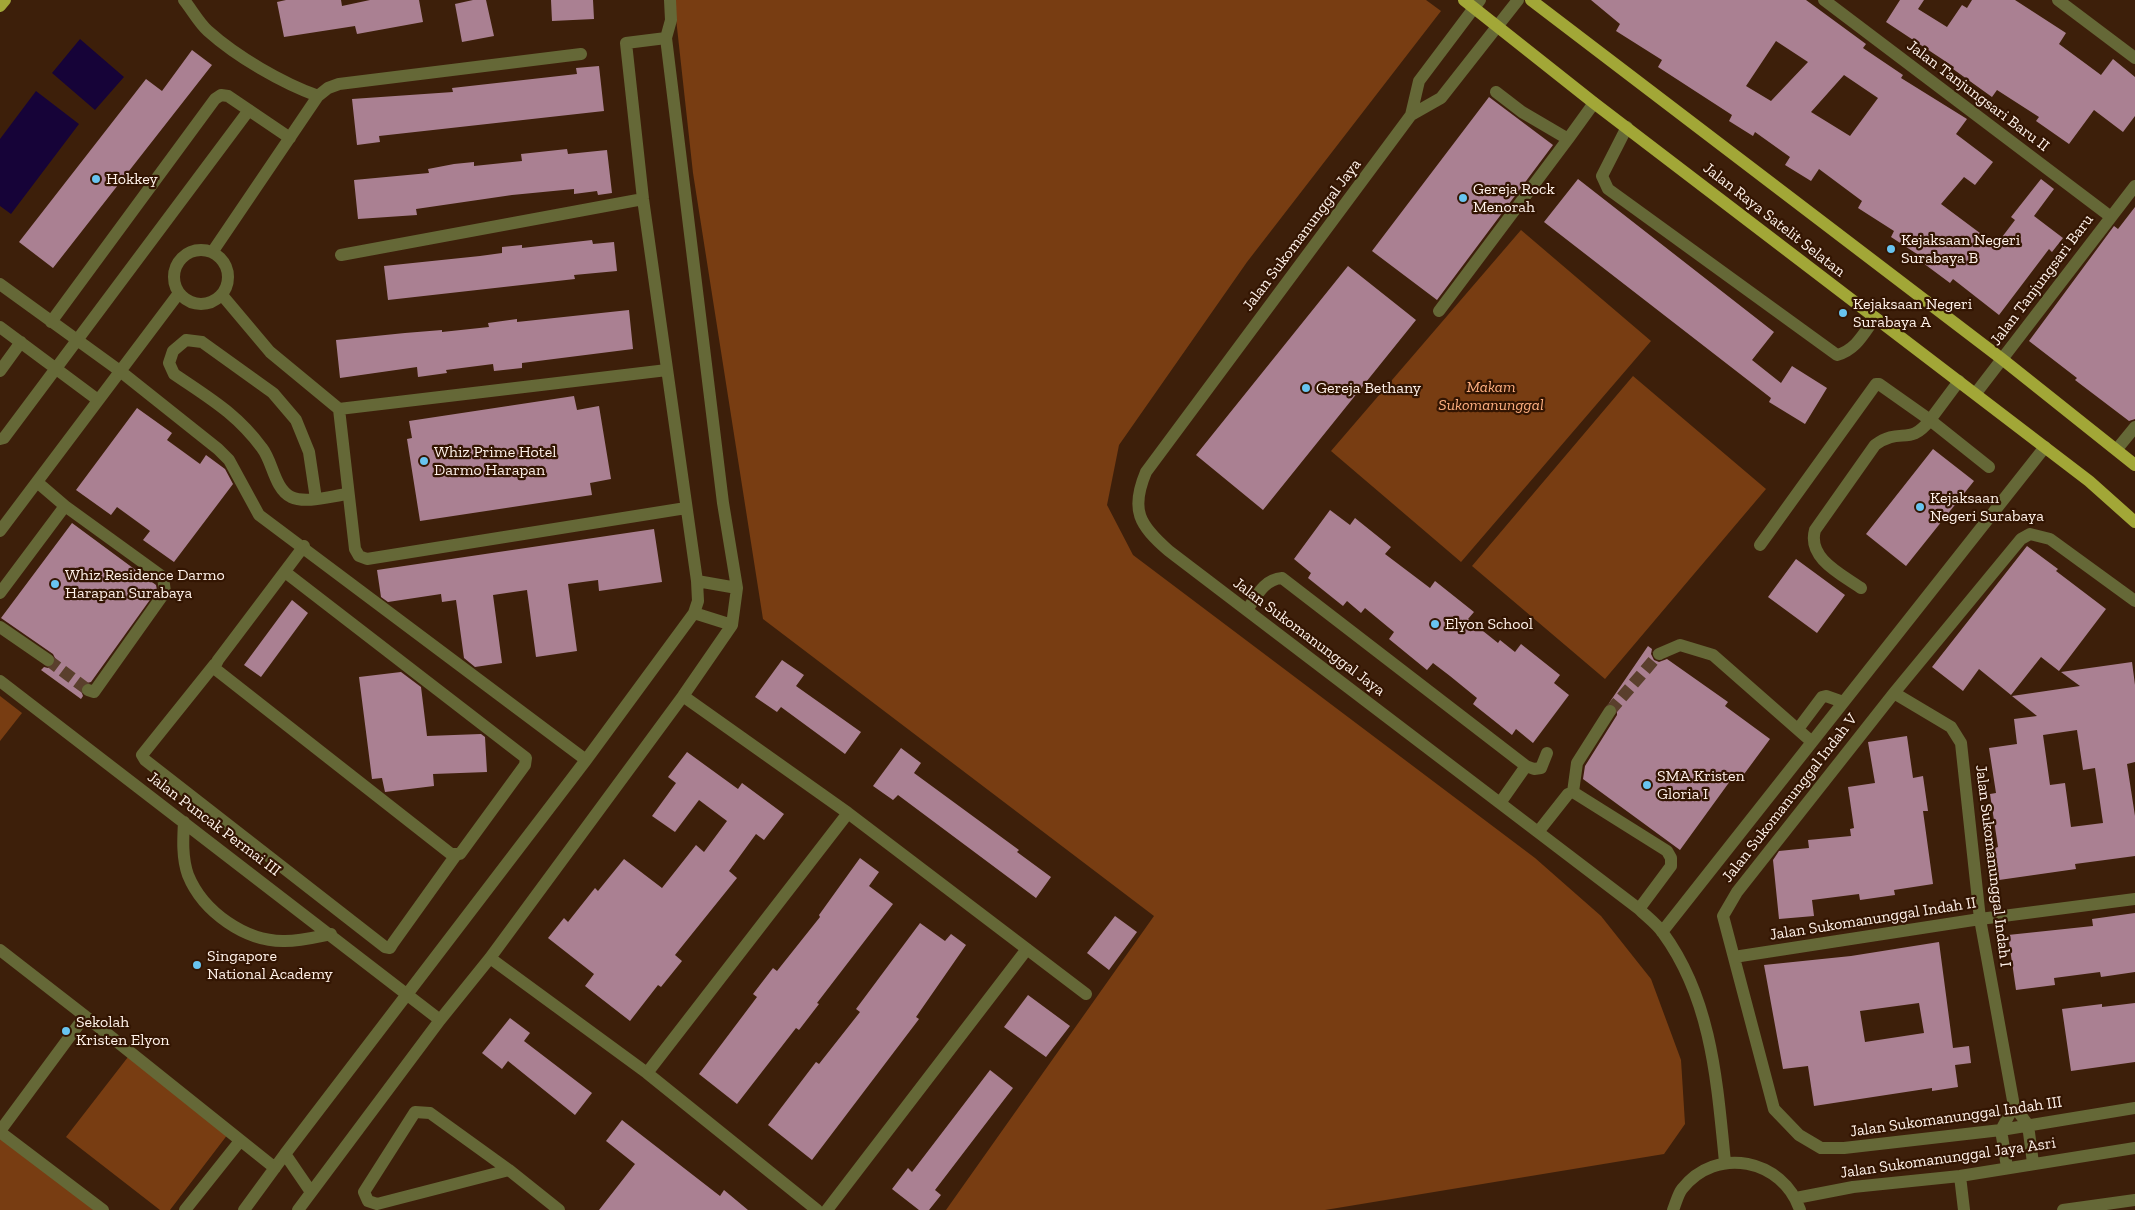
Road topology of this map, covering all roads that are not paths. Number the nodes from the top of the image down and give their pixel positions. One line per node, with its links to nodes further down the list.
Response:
1 (4, 0): 10 (main road)
2 (184, 0): 16 (street)
3 (670, 0): 12 (street)
4 (1464, 0): 9 (main road, Jalan Raya Satelit Selatan)
5 (1518, 0): 11 (street, Jalan Sukomanunggal Jaya)
6 (1531, 0): 37 (main road, Jalan Raya Satelit Selatan)
7 (1824, 0): 25 (street, Jalan Tanjungsari Baru II)
8 (2058, 0): 14 (street)
9 (1477, 4): 11 (main road, Jalan Raya Satelit Selatan); 19 (street, Jalan Sukomanunggal Jaya)
10 (0, 6)
11 (1498, 26): 17 (main road, Jalan Raya Satelit Selatan); 19 (street, Jalan Sukomanunggal Jaya)
12 (666, 38): 24 (street); 64 (street)
13 (582, 54): 16 (street)
14 (2135, 58)
15 (1496, 92): 22 (street)
16 (318, 96): 21 (street)
17 (1594, 103): 20 (main road, Jalan Raya Satelit Selatan); 22 (street)
18 (249, 110): 21 (street); 33 (street); 35 (street)
19 (1411, 114): 68 (street, Jalan Sukomanunggal Jaya)
20 (1627, 127): 32 (main road, Jalan Raya Satelit Selatan); 32 (street)
21 (290, 138): 26 (street)
22 (1568, 139): 31 (street)
23 (2135, 186): 25 (street, Jalan Tanjungsari Baru)
24 (642, 199): 27 (street); 39 (street)
25 (2111, 217): 37 (street, Jalan Tanjungsari Baru)
26 (213, 251): 29 (street); 30 (street)
27 (341, 255)
28 (0, 284): 33 (street)
29 (178, 293): 30 (street); 41 (street)
30 (222, 296): 45 (street)
31 (1439, 311)
32 (1875, 318): 42 (main road, Jalan Raya Satelit Selatan)
33 (51, 322): 35 (street)
34 (0, 327): 36 (street)
35 (77, 340): 38 (street); 41 (street)
36 (21, 342): 38 (street); 40 (street)
37 (2002, 359): 43 (street, Jalan Tanjungsari Baru); 50 (main road, Jalan Raya Satelit Selatan)
38 (56, 369): 44 (street); 48 (street)
39 (667, 370): 45 (street); 57 (street)
40 (0, 371)
41 (120, 371): 44 (street); 61 (street)
42 (1959, 381): 43 (main road, Jalan Raya Satelit Selatan); 46 (street)
43 (1976, 393): 49 (main road, Jalan Raya Satelit Selatan)
44 (98, 400): 53 (street)
45 (339, 409): 54 (street)
46 (1930, 420): 52 (street); 60 (street); 65 (street)
47 (2135, 426): 50 (street)
48 (0, 439)
49 (2045, 447): 58 (main road, Jalan Raya Satelit Selatan); 79 (street)
50 (2117, 449): 51 (main road, Jalan Raya Satelit Selatan)
51 (2135, 465)
52 (1989, 467)
53 (36, 482): 56 (street); 59 (street)
54 (348, 494): 55 (street); 57 (street)
55 (316, 498): 55 (street)
56 (65, 506): 66 (street); 76 (street)
57 (686, 508): 63 (street)
58 (2135, 522)
59 (0, 531)
60 (1760, 545)
61 (304, 546): 62 (street); 84 (street)
62 (286, 572): 74 (street); 91 (street)
63 (696, 581): 64 (street); 69 (street)
64 (737, 588): 70 (street)
65 (1861, 588)
66 (0, 593)
67 (2135, 601): 77 (street, Jalan Sukomanunggal Indah V)
68 (1247, 610): 85 (street); 87 (street, Jalan Sukomanunggal Jaya)
69 (694, 614): 70 (street); 84 (street)
70 (732, 625): 78 (street)
71 (0, 627): 73 (street)
72 (1659, 654): 81 (street)
73 (48, 660)
74 (215, 664): 91 (street); 91 (street)
75 (0, 681): 89 (street, Jalan Puncak Permai III)
76 (88, 690)
77 (1894, 693): 94 (street, Jalan Sukomanunggal Indah I); 99 (street, Jalan Sukomanunggal Indah V)
78 (683, 696): 88 (street); 100 (street)
79 (1843, 702): 81 (street); 82 (street)
80 (1610, 711): 86 (street)
81 (1798, 729): 82 (street)
82 (1812, 742): 95 (street)
83 (1546, 753): 85 (street)
84 (586, 760): 101 (street)
85 (1526, 766): 87 (street)
86 (1573, 792): 90 (street); 93 (street)
87 (1500, 803): 90 (street, Jalan Sukomanunggal Jaya)
88 (848, 813): 97 (street); 105 (street)
89 (184, 822): 96 (street, Jalan Puncak Permai III); 96 (street)
90 (1538, 832): 93 (street, Jalan Sukomanunggal Jaya)
91 (456, 855)
92 (2135, 899): 94 (street, Jalan Sukomanunggal Indah II)
93 (1639, 909): 95 (street, Jalan Sukomanunggal Jaya)
94 (1980, 919): 99 (street, Jalan Sukomanunggal Indah II); 106 (street, Jalan Sukomanunggal Indah I)
95 (1662, 932): 115 (street, Jalan Sukomanunggal Jaya)
96 (331, 934): 101 (street, Jalan Puncak Permai III)
97 (1027, 949): 102 (street); 130 (street)
98 (0, 950): 103 (street)
99 (1734, 957): 109 (street, Jalan Sukomanunggal Indah V)
100 (490, 958): 104 (street); 105 (street)
101 (407, 993): 104 (street, Jalan Puncak Permai III); 114 (street)
102 (1086, 994)
103 (86, 1016): 111 (street); 112 (street)
104 (440, 1020): 121 (street)
105 (647, 1073): 129 (street)
106 (2014, 1106): 108 (street, Jalan Sukomanunggal Indah I); 110 (street)
107 (2135, 1108): 108 (street, Jalan Sukomanunggal Indah III)
108 (2028, 1125): 110 (street, Jalan Sukomanunggal Indah III); 116 (street, Jalan Sukomanunggal Indah I)
109 (1788, 1126): 110 (street, Jalan Sukomanunggal Indah III)
110 (2001, 1130): 118 (street)
111 (0, 1132): 124 (street)
112 (240, 1141): 117 (street); 125 (street)
113 (2135, 1148): 116 (street, Jalan Sukomanunggal Jaya Asri)
114 (285, 1154): 117 (street); 121 (street)
115 (1725, 1162): 123 (street); 131 (street)
116 (2033, 1163): 118 (street, Jalan Sukomanunggal Jaya Asri)
117 (275, 1168): 126 (street)
118 (2007, 1168): 120 (street, Jalan Sukomanunggal Jaya Asri)
119 (509, 1170): 119 (street); 128 (street)
120 (1960, 1176): 123 (street, Jalan Sukomanunggal Jaya Asri); 132 (street)
121 (311, 1192): 127 (street)
122 (2135, 1200): 133 (street)
123 (1798, 1204)
124 (103, 1210)
125 (185, 1210)
126 (244, 1210)
127 (298, 1210)
128 (559, 1210)
129 (817, 1210)
130 (828, 1210)
131 (1673, 1210)
132 (1964, 1210)
133 (2063, 1210)

